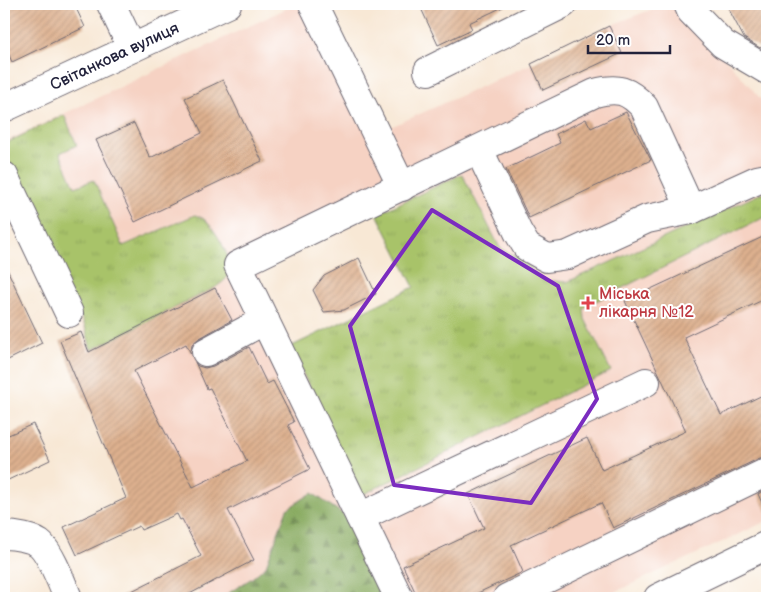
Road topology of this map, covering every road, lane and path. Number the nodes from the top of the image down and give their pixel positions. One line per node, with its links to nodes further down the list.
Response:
1 (111, 4): 6 (street)
2 (227, 4): 6 (street, Світанкова вулиця)
3 (313, 4): 13 (street)
4 (563, 4): 8 (street)
5 (688, 4): 7 (street)
6 (132, 48): 9 (street, Світанкова вулиця)
7 (767, 70)
8 (428, 71)
9 (4, 108)
10 (479, 150): 13 (street); 14 (street); 14 (street)
11 (4, 176): 15 (street)
12 (767, 178): 14 (street)
13 (402, 186): 16 (street)
14 (691, 210)
15 (70, 313)
16 (265, 320): 17 (street); 20 (street)
17 (206, 352)
18 (646, 382): 20 (street)
19 (767, 472): 25 (street)
20 (360, 518): 24 (street)
21 (4, 535): 23 (street)
22 (767, 545): 26 (street)
23 (68, 598)
24 (399, 598)
25 (507, 598)
26 (658, 598)

